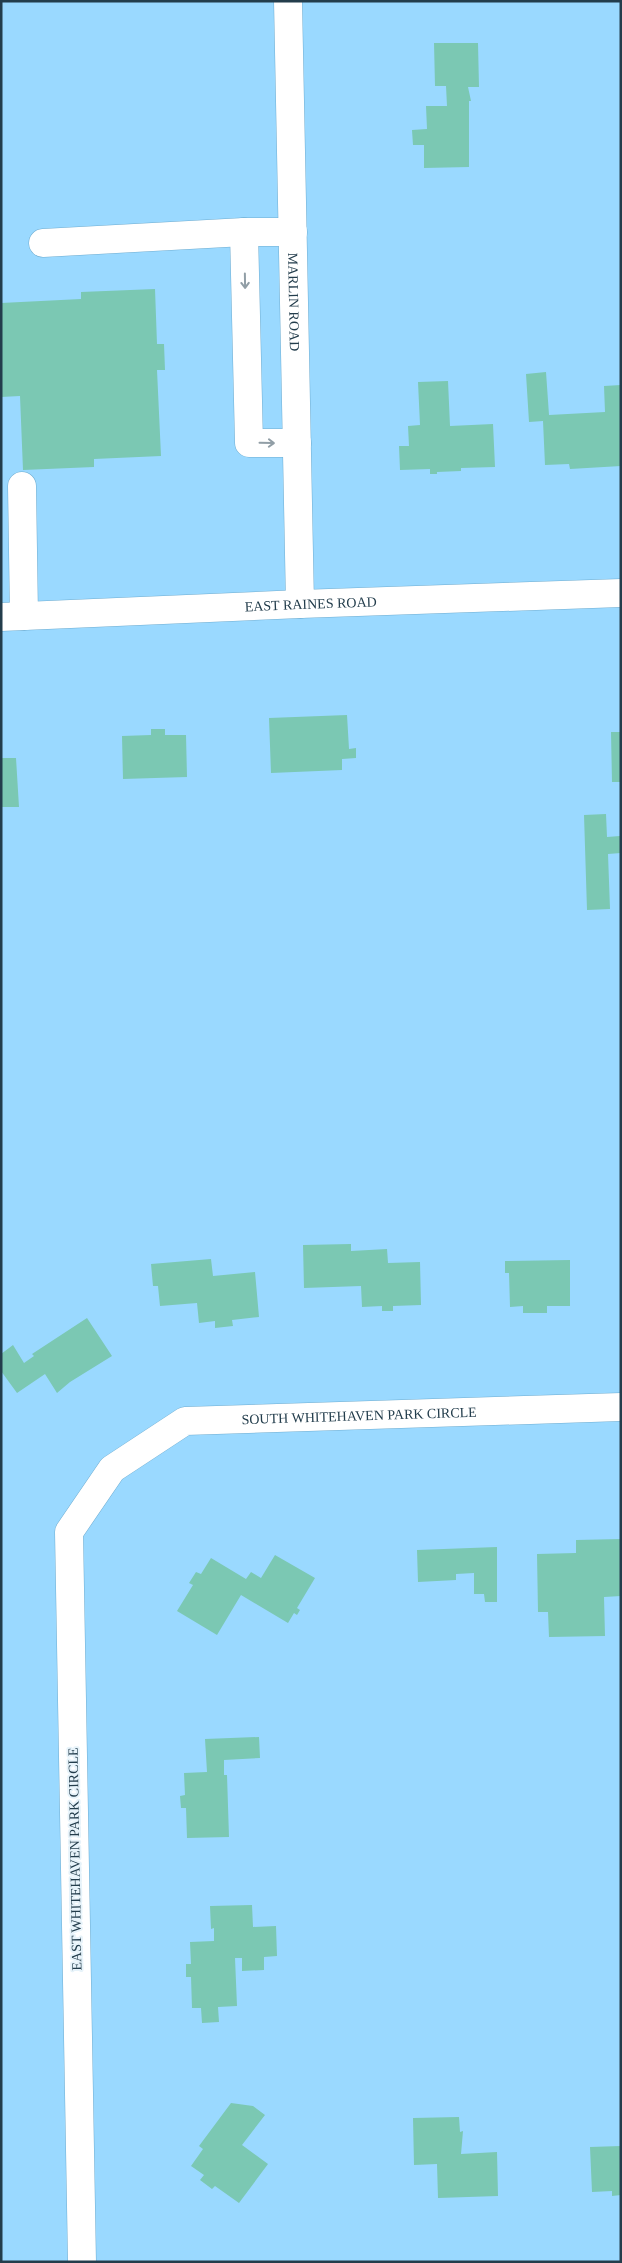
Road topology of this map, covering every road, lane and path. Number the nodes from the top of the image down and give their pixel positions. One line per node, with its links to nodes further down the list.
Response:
1 (288, 1): 3 (street, MARLIN ROAD)
2 (244, 232): 3 (street); 4 (street); 5 (street, one-way to 5)
3 (292, 232): 5 (street, MARLIN ROAD)
4 (44, 243)
5 (297, 443): 8 (street, MARLIN ROAD)
6 (22, 486): 9 (street)
7 (621, 593): 8 (street, EAST RAINES ROAD)
8 (300, 604): 9 (street, EAST RAINES ROAD)
9 (12, 616)
10 (621, 1407): 11 (street, SOUTH WHITEHAVEN PARK CIRCLE)
11 (112, 1469): 12 (street, EAST WHITEHAVEN PARK CIRCLE)
12 (82, 2262)

